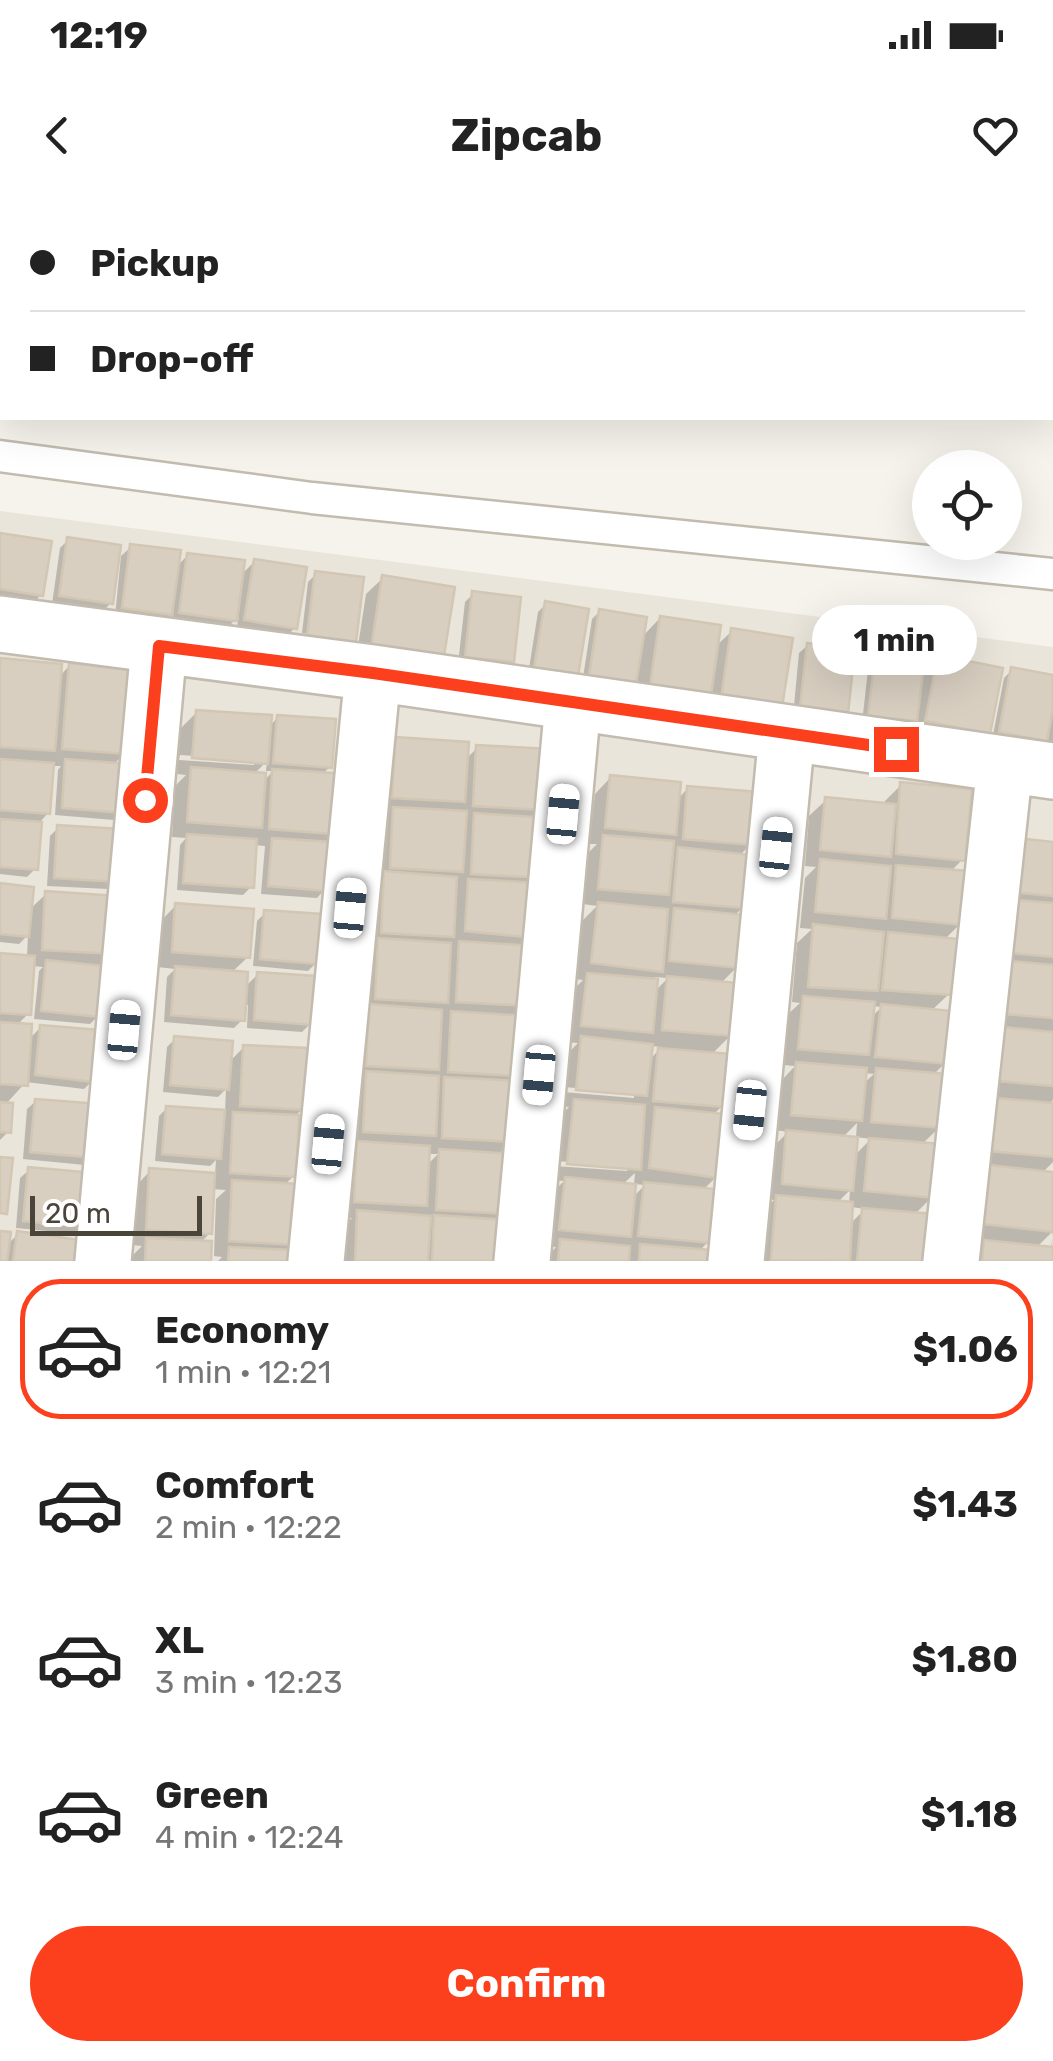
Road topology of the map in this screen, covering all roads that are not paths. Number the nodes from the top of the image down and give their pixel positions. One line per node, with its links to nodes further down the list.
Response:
1 (0, 456): 2 (lane)
2 (1053, 574)
3 (0, 624): 4 (street)
4 (159, 646): 5 (street); 9 (street)
5 (373, 673): 6 (street); 10 (street)
6 (573, 702): 7 (street); 11 (street)
7 (787, 734): 8 (street); 12 (street)
8 (1029, 768): 13 (street)
9 (102, 1261)
10 (316, 1261)
11 (522, 1261)
12 (736, 1261)
13 (951, 1261)

